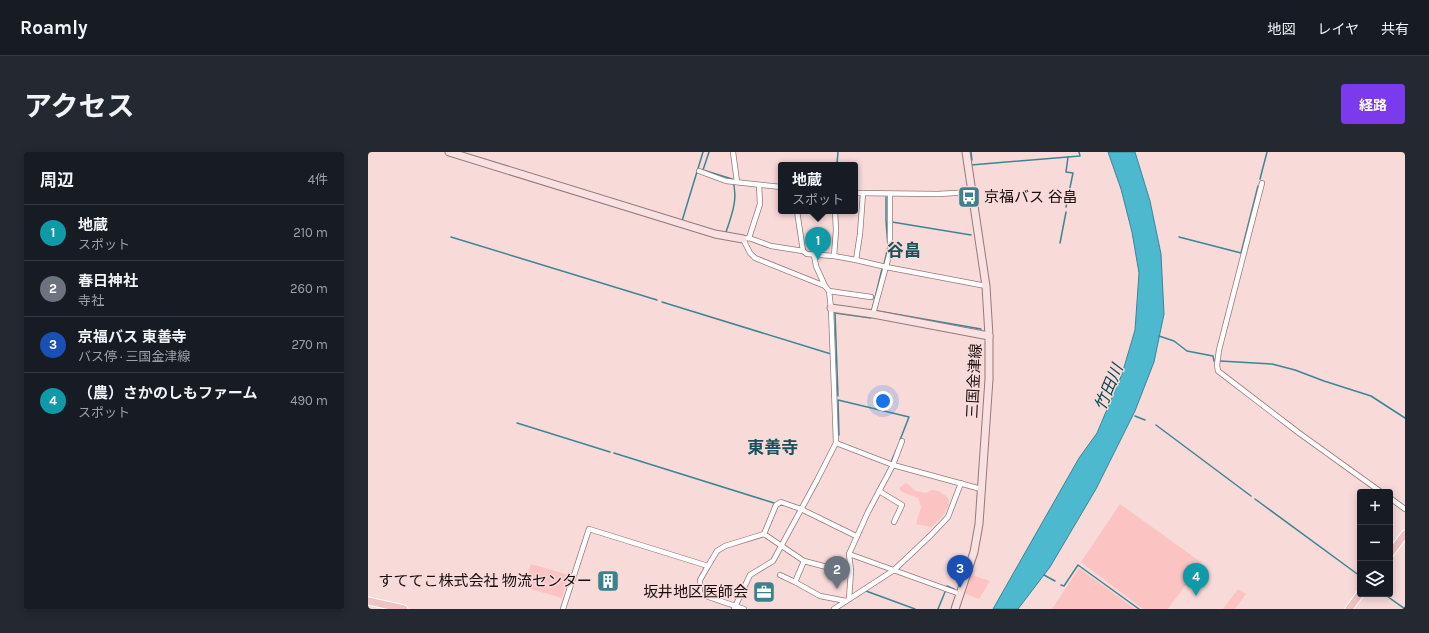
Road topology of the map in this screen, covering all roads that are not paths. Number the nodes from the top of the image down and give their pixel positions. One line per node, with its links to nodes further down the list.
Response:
1 (449, 152): 15 (street)
2 (733, 152): 5 (street)
3 (966, 152): 9 (street, 三国金津線)
4 (699, 171): 5 (street)
5 (738, 182): 7 (street)
6 (1262, 183): 33 (street)
7 (759, 185): 8 (street); 15 (street)
8 (778, 187)
9 (972, 192): 12 (street); 22 (street, 三国金津線)
10 (858, 193): 11 (street)
11 (863, 193): 12 (street); 19 (street)
12 (890, 194): 20 (street)
13 (797, 214): 16 (street)
14 (835, 214): 18 (street)
15 (746, 239): 16 (street); 21 (street)
16 (803, 251): 17 (street)
17 (814, 255): 18 (street); 21 (street)
18 (834, 256): 19 (street)
19 (856, 260): 20 (street)
20 (886, 267): 22 (street); 26 (street)
21 (826, 286): 23 (street)
22 (986, 286): 27 (street, 三国金津線)
23 (829, 290): 24 (street); 25 (street)
24 (871, 297)
25 (831, 308): 26 (street); 29 (street)
26 (874, 314): 27 (street)
27 (989, 336): 32 (street, 三国金津線)
28 (902, 441): 30 (street)
29 (836, 443): 30 (street); 36 (street)
30 (892, 465): 31 (street); 34 (street)
31 (961, 483): 32 (street); 47 (street)
32 (981, 489): 51 (street, 三国金津線)
33 (1377, 489)
34 (879, 491): 38 (street); 41 (street)
35 (1393, 500): 37 (street)
36 (801, 509): 39 (street); 41 (street); 42 (street)
37 (1405, 509)
38 (894, 522)
39 (764, 534): 42 (street); 46 (street)
40 (1405, 534): 43 (main road)
41 (856, 536): 44 (street)
42 (781, 545): 45 (street); 55 (street)
43 (1393, 550)
44 (849, 554): 47 (street); 48 (street)
45 (804, 561): 48 (street); 50 (street)
46 (708, 566): 55 (street); 57 (street)
47 (894, 570): 51 (street); 53 (street)
48 (851, 571): 53 (street)
49 (780, 575): 50 (street)
50 (795, 582): 53 (street)
51 (960, 594): 60 (street, 三国金津線)
52 (1358, 597): 61 (main road)
53 (848, 600): 59 (street)
54 (368, 601): 56 (main road)
55 (735, 607): 58 (street)
56 (404, 609)
57 (563, 609)
58 (744, 609)
59 (834, 609)
60 (955, 609)
61 (1349, 609)

